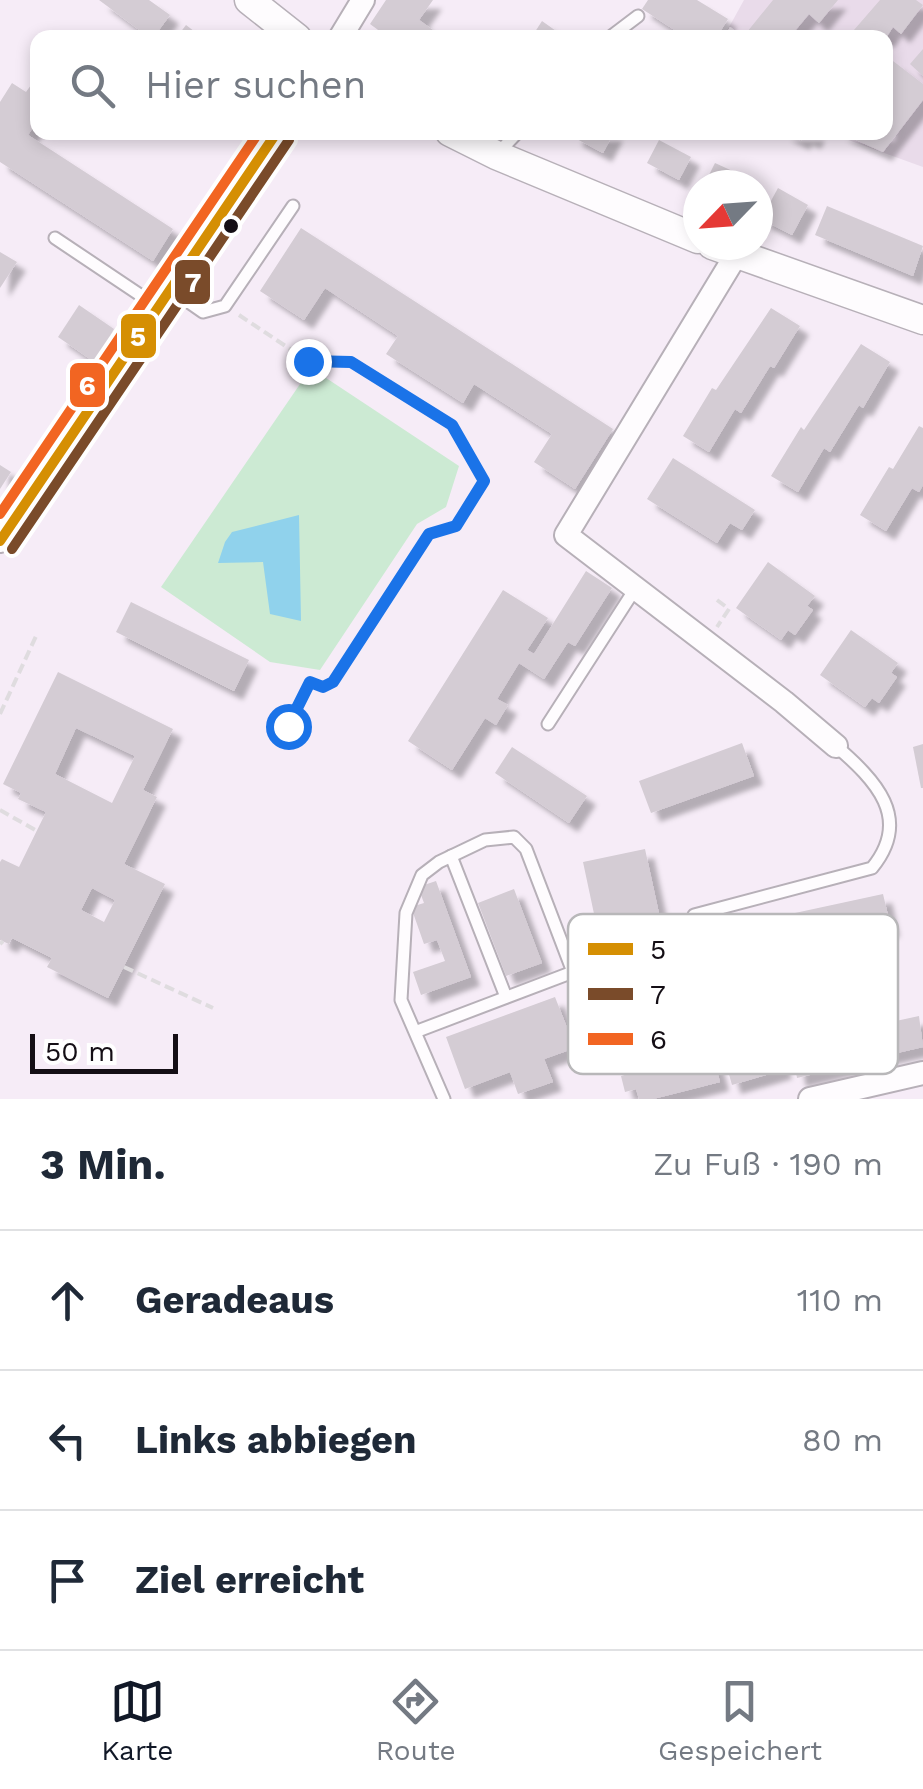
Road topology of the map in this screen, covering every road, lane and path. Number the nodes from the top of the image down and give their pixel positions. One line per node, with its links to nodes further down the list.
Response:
1 (248, 0): 4 (street)
2 (363, 0): 5 (street)
3 (638, 16): 6 (lane)
4 (287, 30)
5 (345, 30)
6 (620, 30)
7 (272, 140): 16 (street)
8 (466, 140): 10 (street)
9 (510, 140): 10 (lane)
10 (496, 155): 12 (street)
11 (293, 206): 17 (lane)
12 (683, 233)
13 (55, 238): 16 (lane)
14 (718, 260): 20 (street)
15 (752, 260): 18 (street)
16 (164, 298): 17 (lane); 19 (street)
17 (225, 306): 26 (path)
18 (923, 320)
19 (0, 541)
20 (635, 588): 23 (street); 25 (lane)
21 (717, 600): 23 (path)
22 (38, 634): 24 (path)
23 (706, 644): 27 (street)
24 (0, 714)
25 (548, 724)
26 (288, 726)
27 (836, 746): 31 (lane)
28 (0, 810): 29 (path)
29 (37, 831)
30 (451, 856): 32 (lane); 35 (lane); 37 (lane)
31 (698, 914)
32 (568, 959)
33 (124, 966): 36 (path)
34 (568, 974): 35 (lane)
35 (506, 997): 37 (lane)
36 (213, 1008)
37 (415, 1032): 39 (lane)
38 (923, 1073): 40 (street)
39 (444, 1099)
40 (810, 1099)

